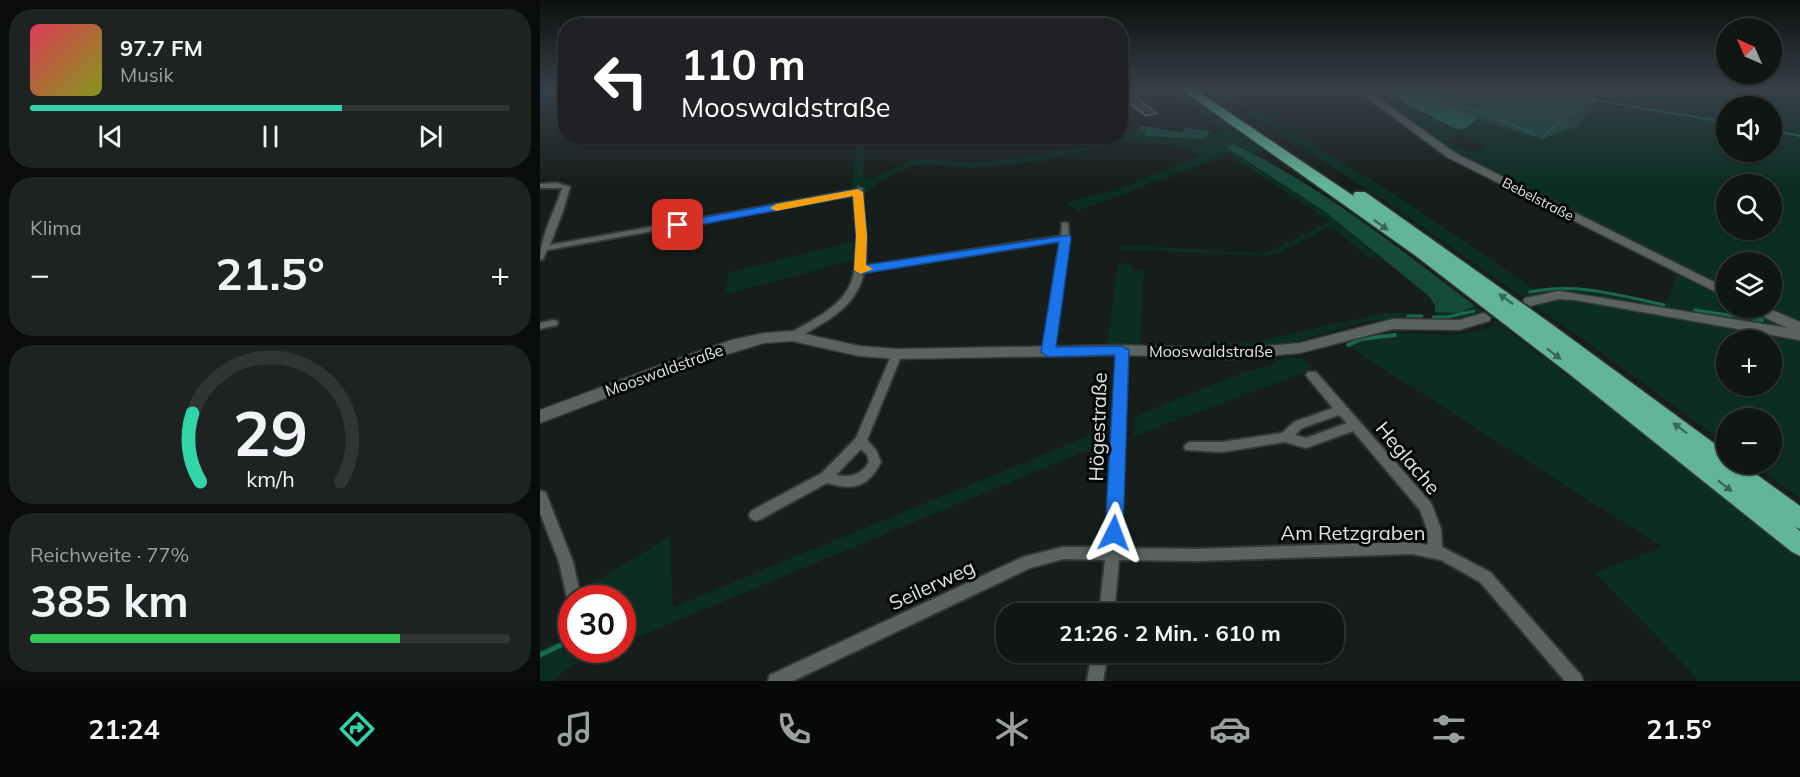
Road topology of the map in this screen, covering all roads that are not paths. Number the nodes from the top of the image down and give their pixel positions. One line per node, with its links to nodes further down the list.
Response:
1 (1233, 121): 6 (highway)
2 (1251, 121): 33 (highway, one-way to 2)
3 (1404, 121): 11 (street, Bebelstraße)
4 (1260, 153): 6 (highway)
5 (540, 186): 9 (street)
6 (1334, 190): 39 (highway, one-way to 39)
7 (1065, 225): 8 (street)
8 (1065, 238): 10 (street); 24 (street)
9 (541, 251): 10 (street, Mooswaldstraße)
10 (860, 270): 21 (street, Mooswaldstraße)
11 (1716, 288)
12 (1530, 301): 18 (street)
13 (1484, 318): 23 (street, Mooswaldstraße)
14 (1777, 318): 17 (street)
15 (553, 323): 16 (street)
16 (540, 326)
17 (1794, 326): 19 (street)
18 (1764, 330)
19 (1775, 330)
20 (1782, 333): 22 (street)
21 (792, 336): 25 (street, Mooswaldstraße); 28 (street, Mooswaldstraße)
22 (1800, 336)
23 (1122, 350): 24 (street, Mooswaldstraße); 41 (street, Högestraße)
24 (1048, 352): 25 (street, Mooswaldstraße)
25 (897, 354): 31 (street)
26 (1312, 375): 27 (street, Heglache)
27 (1342, 409): 29 (street, Heglache); 30 (street, Heglache)
28 (540, 417)
29 (1355, 425): 30 (street, Heglache); 40 (street, Heglache)
30 (1285, 437): 32 (street, Heglache)
31 (861, 441): 35 (street); 35 (street)
32 (1190, 447)
33 (1716, 455)
34 (1741, 474): 38 (highway)
35 (826, 477): 37 (street)
36 (540, 496): 42 (street)
37 (756, 514)
38 (1800, 519)
39 (1800, 545)
40 (1436, 552): 41 (street, Am Retzgraben); 47 (street, Am Retzgraben)
41 (1113, 553): 43 (street, Högestraße); 45 (street, Seilerweg)
42 (571, 585)
43 (1107, 603)
44 (1098, 663): 46 (street)
45 (776, 681)
46 (1095, 681)
47 (1575, 681)

